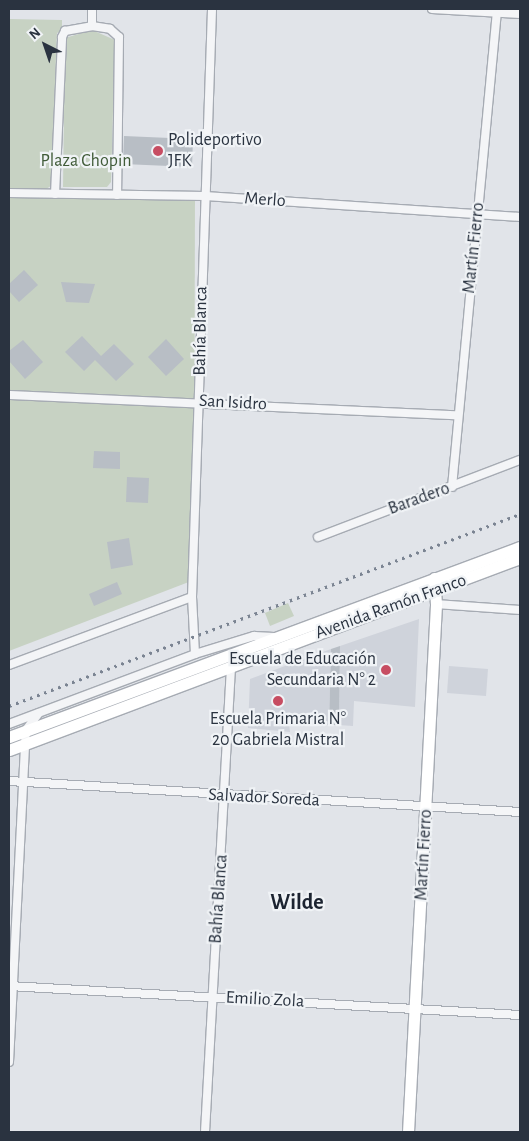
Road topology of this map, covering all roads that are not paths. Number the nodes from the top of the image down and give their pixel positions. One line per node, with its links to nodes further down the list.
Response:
1 (92, 9): 6 (street)
2 (212, 9): 10 (street, Bahía Blanca)
3 (432, 9): 4 (street)
4 (497, 11): 5 (street); 11 (street, Martín Fierro)
5 (520, 14)
6 (92, 26): 8 (street); 9 (street)
7 (9, 193): 8 (street, Merlo)
8 (55, 194): 9 (street, Merlo)
9 (116, 194): 10 (street, Merlo)
10 (205, 196): 11 (street, Merlo); 14 (street, Bahía Blanca)
11 (478, 214): 12 (street, Merlo); 15 (street, Martín Fierro)
12 (520, 218)
13 (9, 394): 14 (street, San Isidro)
14 (200, 402): 15 (street, San Isidro); 22 (street, Bahía Blanca)
15 (457, 415): 17 (street, Martín Fierro)
16 (520, 460): 17 (street, Baradero)
17 (452, 487): 18 (street, Baradero)
18 (318, 537)
19 (520, 547): 21 (main road, Avenida Ramón Franco)
20 (520, 558): 21 (main road, Avenida Ramón Franco)
21 (435, 584): 23 (main road, Martín Fierro); 25 (main road, Avenida Ramón Franco); 28 (main road, Avenida Ramón Franco)
22 (192, 597): 26 (street, Bahía Blanca); 27 (street)
23 (436, 604): 24 (street); 38 (main road, Martín Fierro)
24 (520, 610)
25 (280, 637): 26 (street); 31 (main road, Avenida Ramón Franco)
26 (196, 654): 29 (street)
27 (9, 665)
28 (231, 666): 33 (main road, Avenida Ramón Franco); 37 (street, Bahía Blanca)
29 (39, 713): 30 (street); 31 (street)
30 (9, 724)
31 (26, 730): 32 (main road, Avenida Ramón Franco); 33 (street)
32 (9, 737)
33 (26, 744): 34 (main road, Avenida Ramón Franco); 36 (street)
34 (9, 750)
35 (9, 781): 36 (street, Salvador Soreda)
36 (24, 781): 37 (street, Salvador Soreda); 40 (street)
37 (226, 796): 38 (street, Salvador Soreda); 41 (street, Bahía Blanca)
38 (427, 807): 39 (street, Salvador Soreda); 42 (main road, Martín Fierro)
39 (520, 812)
40 (10, 986): 41 (street, Emilio Zola); 44 (street)
41 (213, 996): 42 (street, Emilio Zola); 45 (street, Bahía Blanca)
42 (416, 1008): 43 (street, Emilio Zola); 46 (main road, Martín Fierro)
43 (520, 1015)
44 (9, 1062)
45 (205, 1132)
46 (408, 1132)

